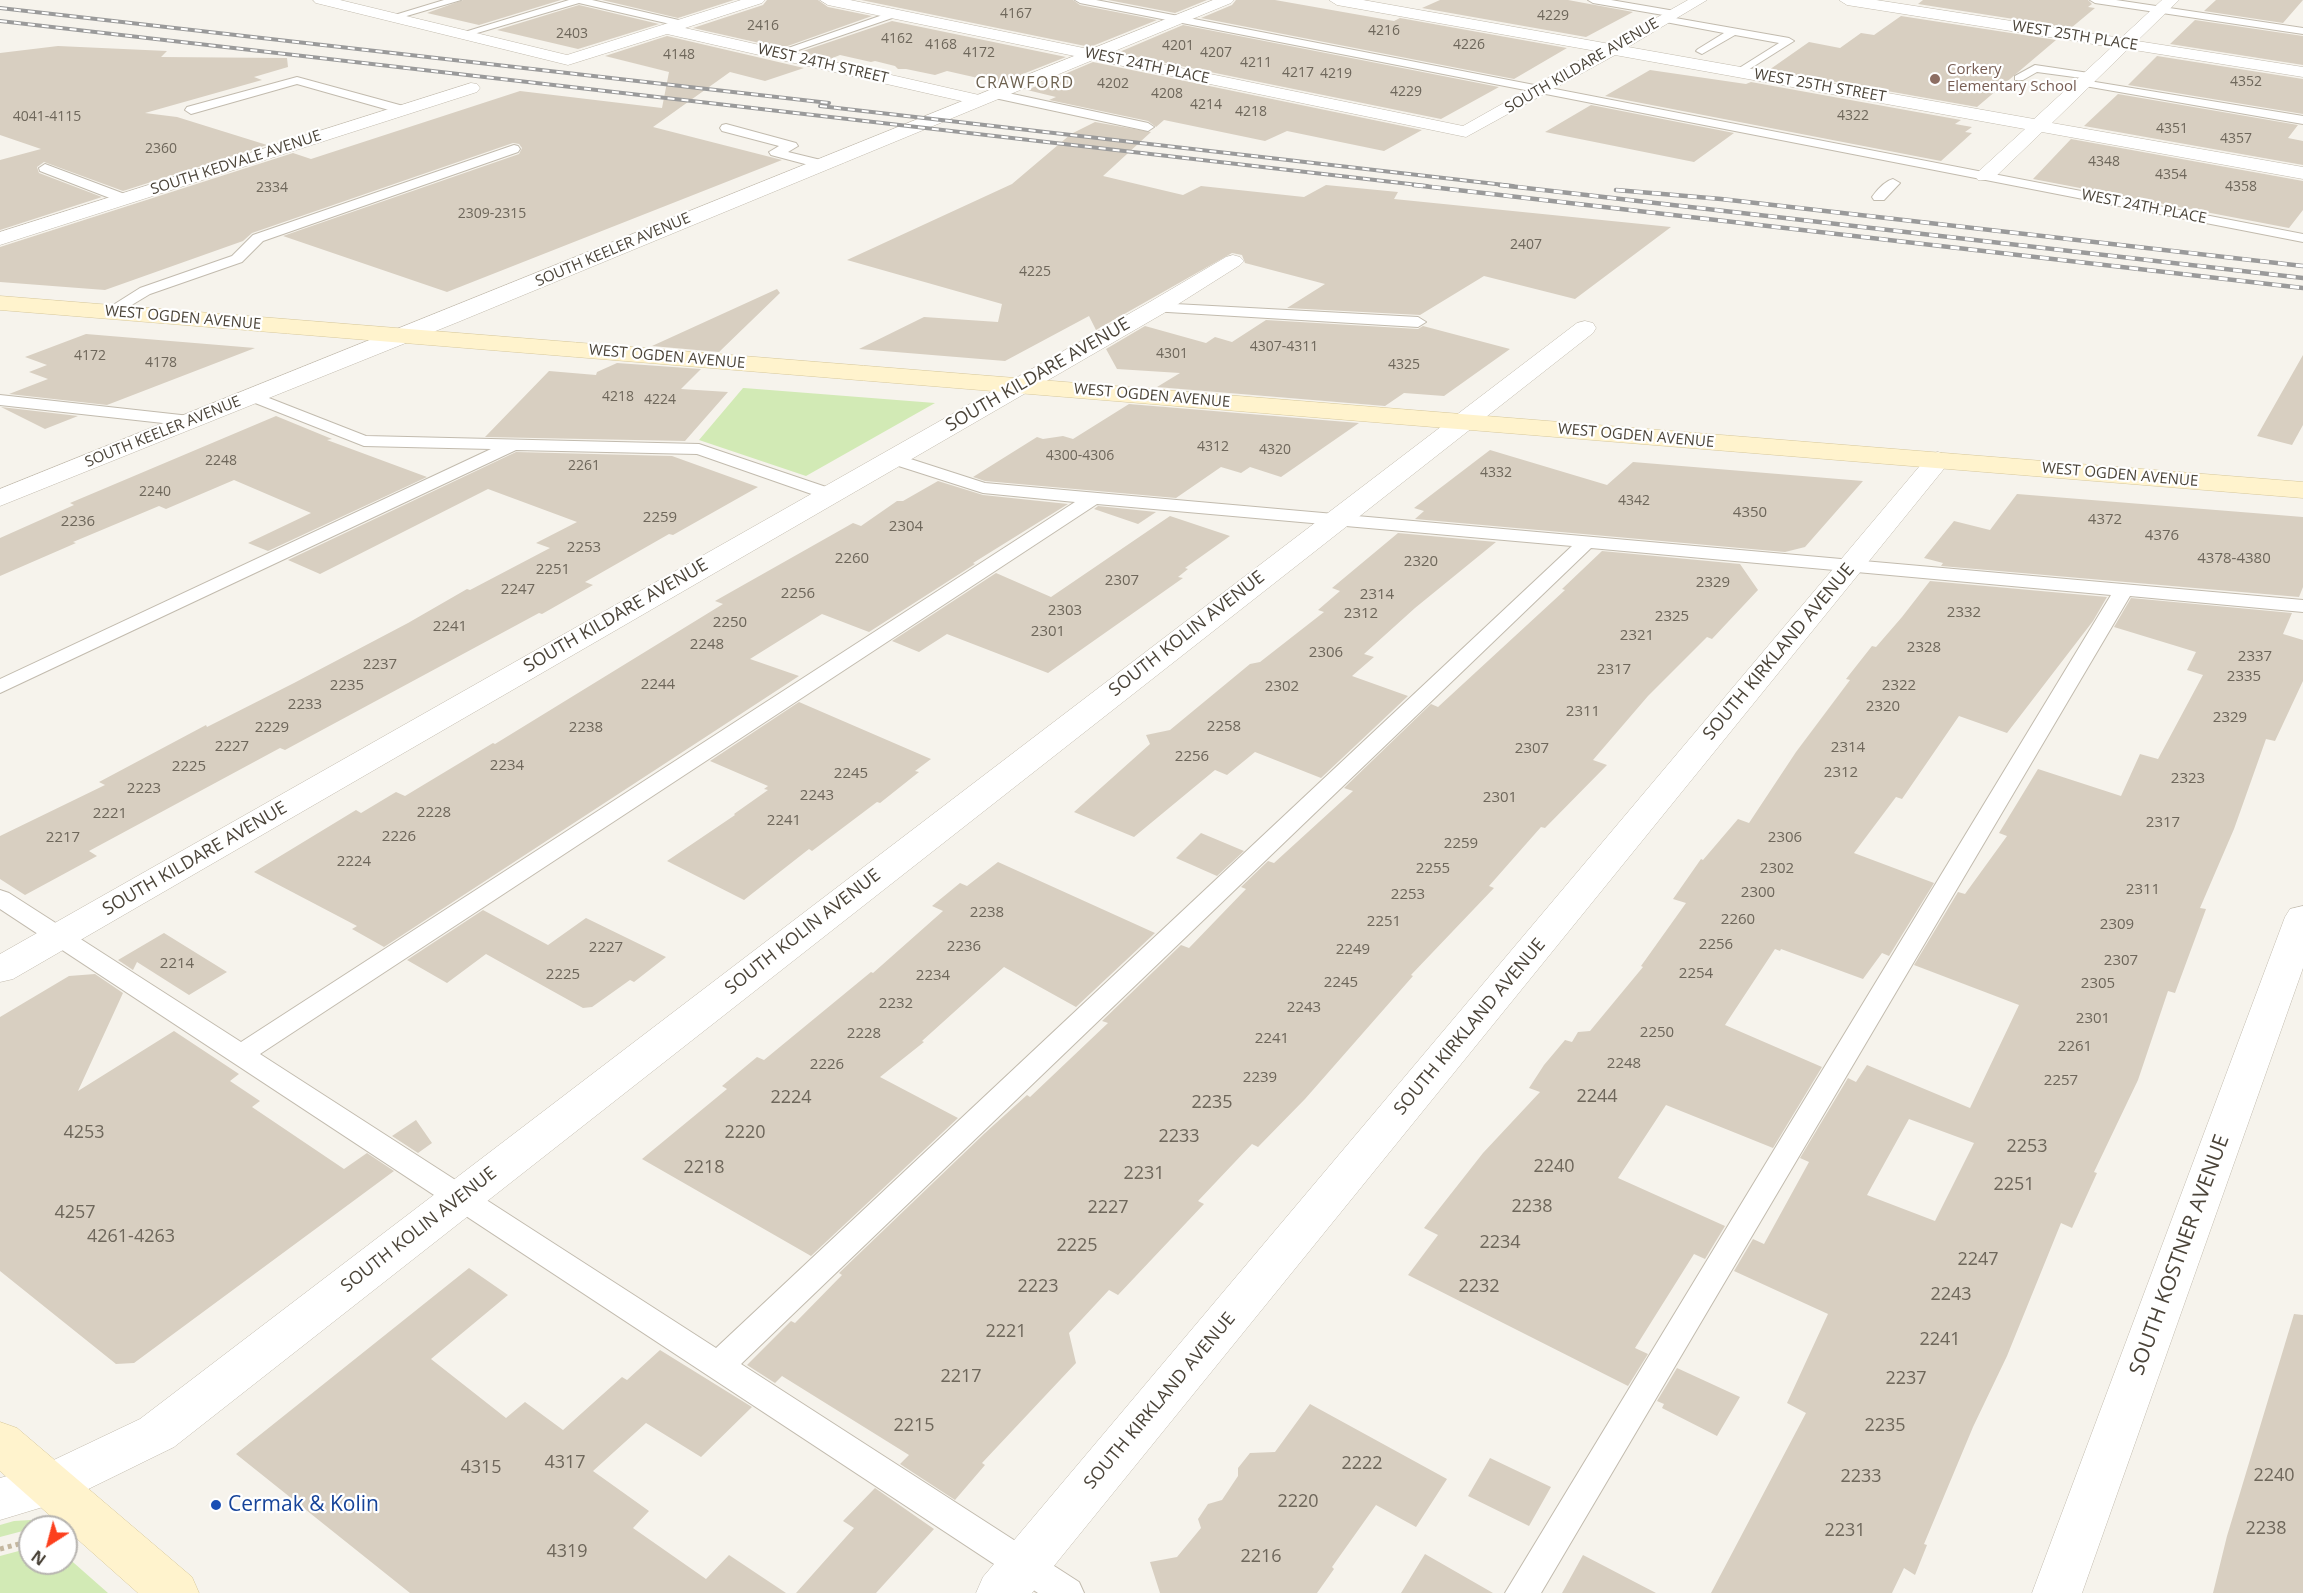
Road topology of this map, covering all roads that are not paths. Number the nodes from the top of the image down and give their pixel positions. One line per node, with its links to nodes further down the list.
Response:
1 (321, 0): 15 (street)
2 (456, 0): 15 (lane)
3 (579, 0): 18 (lane); 21 (lane)
4 (757, 0): 18 (street)
5 (828, 0): 14 (street, WEST 24TH PLACE)
6 (1080, 0): 17 (lane, WEST 24TH PLACE)
7 (1226, 0): 17 (street, SOUTH KEELER AVENUE)
8 (1337, 0): 23 (street, WEST 25TH STREET)
9 (1593, 0): 16 (lane)
10 (1699, 0): 16 (street, SOUTH KILDARE AVENUE)
11 (1847, 0): 22 (street, WEST 25TH PLACE)
12 (2095, 0): 13 (lane)
13 (2166, 3): 20 (lane); 22 (street)
14 (894, 14): 25 (lane); 26 (street, WEST 24TH PLACE)
15 (393, 17): 21 (street)
16 (1670, 17): 19 (lane); 23 (street, SOUTH KILDARE AVENUE)
17 (1178, 19): 26 (street, SOUTH KEELER AVENUE); 32 (lane, WEST 24TH PLACE)
18 (675, 26): 21 (street); 25 (street, WEST 24TH STREET)
19 (1734, 31): 24 (lane); 27 (lane)
20 (2303, 31)
21 (463, 34)
22 (2124, 44): 28 (street, WEST 25TH PLACE); 30 (street)
23 (1612, 49): 27 (street, WEST 25TH STREET); 32 (street, SOUTH KILDARE AVENUE)
24 (1702, 51)
25 (777, 54): 33 (street, WEST 24TH STREET)
26 (1091, 54): 33 (street, SOUTH KEELER AVENUE); 40 (street, WEST 24TH PLACE)
27 (1740, 72): 37 (street, WEST 25TH STREET)
28 (2303, 72)
29 (2019, 78): 30 (lane)
30 (2086, 80): 36 (lane); 37 (street)
31 (471, 88): 35 (street, SOUTH KEDVALE AVENUE)
32 (1541, 90): 40 (street, SOUTH KILDARE AVENUE); 45 (lane, WEST 24TH PLACE)
33 (987, 97): 38 (lane); 42 (street, SOUTH KEELER AVENUE)
34 (191, 110): 35 (lane)
35 (403, 110): 48 (street, SOUTH KEDVALE AVENUE)
36 (2303, 120)
37 (2038, 125): 44 (street, WEST 25TH STREET); 45 (street)
38 (1148, 127)
39 (726, 128): 42 (lane)
40 (1466, 132)
41 (514, 148): 54 (lane)
42 (819, 164): 57 (street, SOUTH KEELER AVENUE)
43 (45, 168): 48 (lane)
44 (2303, 173)
45 (1985, 176): 49 (lane, WEST 24TH PLACE)
46 (1893, 183): 47 (lane)
47 (1879, 197)
48 (125, 199): 50 (street, SOUTH KEDVALE AVENUE)
49 (2303, 238)
50 (0, 239)
51 (1233, 261): 53 (street, SOUTH KILDARE AVENUE)
52 (0, 303): 54 (main road, WEST OGDEN AVENUE)
53 (1156, 308): 55 (lane); 58 (street, SOUTH KILDARE AVENUE)
54 (110, 312): 57 (main road, WEST OGDEN AVENUE)
55 (1418, 322)
56 (1585, 328): 62 (street, SOUTH KOLIN AVENUE)
57 (402, 336): 58 (main road, WEST OGDEN AVENUE); 59 (street, SOUTH KEELER AVENUE)
58 (1019, 386): 62 (main road, WEST OGDEN AVENUE); 64 (street, SOUTH KILDARE AVENUE)
59 (251, 396): 61 (street, SOUTH KEELER AVENUE); 63 (lane)
60 (0, 400): 61 (lane)
61 (190, 421): 68 (street, SOUTH KEELER AVENUE)
62 (1462, 422): 65 (main road, WEST OGDEN AVENUE); 70 (street, SOUTH KOLIN AVENUE)
63 (515, 444): 67 (lane); 75 (lane)
64 (892, 458): 67 (street, SOUTH KILDARE AVENUE); 69 (lane)
65 (1938, 460): 66 (main road, WEST OGDEN AVENUE); 72 (street, SOUTH KIRKLAND AVENUE)
66 (2303, 490)
67 (829, 494): 78 (street, SOUTH KILDARE AVENUE)
68 (0, 498)
69 (1093, 498): 70 (lane); 80 (lane)
70 (1335, 520): 71 (lane); 81 (street, SOUTH KOLIN AVENUE)
71 (1587, 542): 72 (lane); 82 (lane)
72 (1851, 566): 73 (lane); 86 (street, SOUTH KIRKLAND AVENUE)
73 (2124, 590): 74 (lane); 89 (lane)
74 (2303, 606)
75 (0, 687)
76 (0, 898): 78 (lane)
77 (2303, 917): 90 (street, SOUTH KOSTNER AVENUE)
78 (59, 937): 79 (street, SOUTH KILDARE AVENUE); 80 (lane)
79 (0, 970)
80 (240, 1055): 81 (lane)
81 (460, 1198): 82 (lane); 84 (street, SOUTH KOLIN AVENUE)
82 (718, 1366): 86 (lane)
83 (0, 1442): 84 (main road)
84 (49, 1485): 85 (street, SOUTH KOLIN AVENUE); 87 (main road)
85 (0, 1499)
86 (1013, 1579): 88 (lane)
87 (174, 1593)
88 (1067, 1593)
89 (1522, 1593)
90 (2057, 1593)

